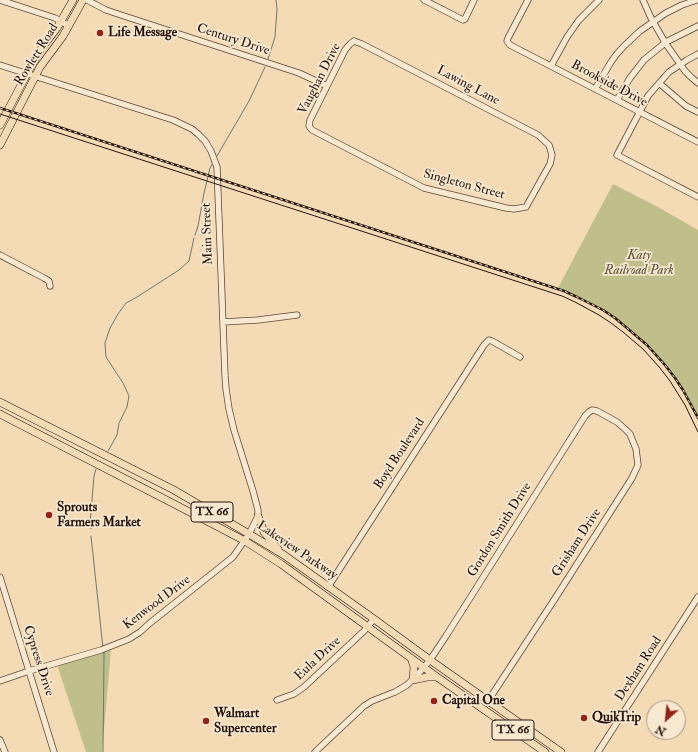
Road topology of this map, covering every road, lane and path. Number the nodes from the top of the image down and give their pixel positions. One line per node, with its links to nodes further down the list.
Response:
1 (0, 0): 11 (street)
2 (73, 0): 11 (main road, Rowlett Road)
3 (83, 0): 13 (main road, Rowlett Road)
4 (87, 0): 25 (street, Century Drive)
5 (424, 0): 6 (street)
6 (474, 0)
7 (528, 0): 20 (street, Brookside Drive)
8 (599, 0): 20 (street)
9 (643, 0): 12 (street)
10 (697, 0): 12 (street)
11 (61, 22): 13 (street); 21 (main road, Rowlett Road)
12 (653, 22): 16 (street); 26 (street)
13 (69, 26): 22 (main road, Rowlett Road)
14 (698, 26): 16 (street)
15 (356, 42): 25 (street, Vaughan Drive); 34 (street, Lawing Lane)
16 (666, 42): 18 (street); 27 (street)
17 (698, 54): 18 (street)
18 (680, 64): 23 (street); 24 (street)
19 (0, 65): 21 (street, Main Street)
20 (552, 66): 26 (street, Brookside Drive)
21 (27, 73): 22 (street, Main Street); 30 (main road, Rowlett Road)
22 (36, 76): 33 (main road, Rowlett Road); 39 (street, Main Street)
23 (659, 83): 28 (street); 29 (street)
24 (698, 83)
25 (327, 86): 31 (street, Vaughan Drive)
26 (596, 89): 27 (street, Brookside Drive)
27 (617, 100): 29 (street, Brookside Drive)
28 (698, 112)
29 (639, 113): 32 (street, Brookside Drive); 35 (street)
30 (0, 125)
31 (312, 130): 34 (street, Singleton Street)
32 (698, 142)
33 (0, 145)
34 (550, 164)
35 (698, 197)
36 (0, 254): 37 (street)
37 (50, 286)
38 (297, 315): 39 (street)
39 (223, 322): 48 (street, Main Street)
40 (520, 357): 53 (street, Boyd Boulevard)
41 (0, 402): 44 (main road, Lakeview Parkway / TX 66)
42 (589, 412): 59 (street, Gordon Smith Drive); 66 (street, Grisham Drive)
43 (0, 414): 45 (main road, Lakeview Parkway / TX 66)
44 (61, 433): 45 (main road); 46 (main road, Lakeview Parkway / TX 66)
45 (56, 443): 47 (main road, Lakeview Parkway / TX 66)
46 (146, 476): 47 (main road); 49 (main road, Lakeview Parkway / TX 66)
47 (141, 486): 50 (main road, Lakeview Parkway / TX 66)
48 (258, 516): 49 (street); 51 (main road)
49 (250, 534): 50 (street); 51 (main road, Lakeview Parkway / TX 66)
50 (245, 541): 54 (main road, Lakeview Parkway / TX 66); 61 (street, Kenwood Drive)
51 (284, 555): 53 (main road, Lakeview Parkway / TX 66)
52 (0, 578): 61 (street, Cypress Drive)
53 (328, 587): 54 (main road); 56 (main road, Lakeview Parkway / TX 66)
54 (323, 595): 57 (main road, Lakeview Parkway / TX 66)
55 (698, 597): 74 (street, Dexham Road)
56 (374, 619): 57 (street, Eula Drive); 59 (main road, Lakeview Parkway / TX 66)
57 (368, 627): 58 (main road, Lakeview Parkway / TX 66); 65 (street, Eula Drive)
58 (411, 658): 60 (main road, Lakeview Parkway / TX 66); 63 (main road)
59 (430, 660): 60 (street, Gordon Smith Drive); 66 (main road, Lakeview Parkway / TX 66)
60 (424, 668): 62 (main road, Lakeview Parkway / TX 66); 63 (street, Gordon Smith Drive)
61 (30, 671): 64 (street, Kenwood Drive); 71 (street, Cypress Drive)
62 (437, 677): 63 (main road); 67 (main road, Lakeview Parkway / TX 66)
63 (413, 680): 72 (street, Gordon Smith Drive)
64 (0, 681)
65 (277, 700)
66 (488, 701): 67 (main road); 73 (main road, Lakeview Parkway / TX 66)
67 (482, 708): 69 (main road, Lakeview Parkway / TX 66)
68 (0, 740): 70 (street)
69 (541, 751)
70 (5, 752)
71 (54, 752)
72 (315, 752)
73 (561, 752)
74 (598, 752)

